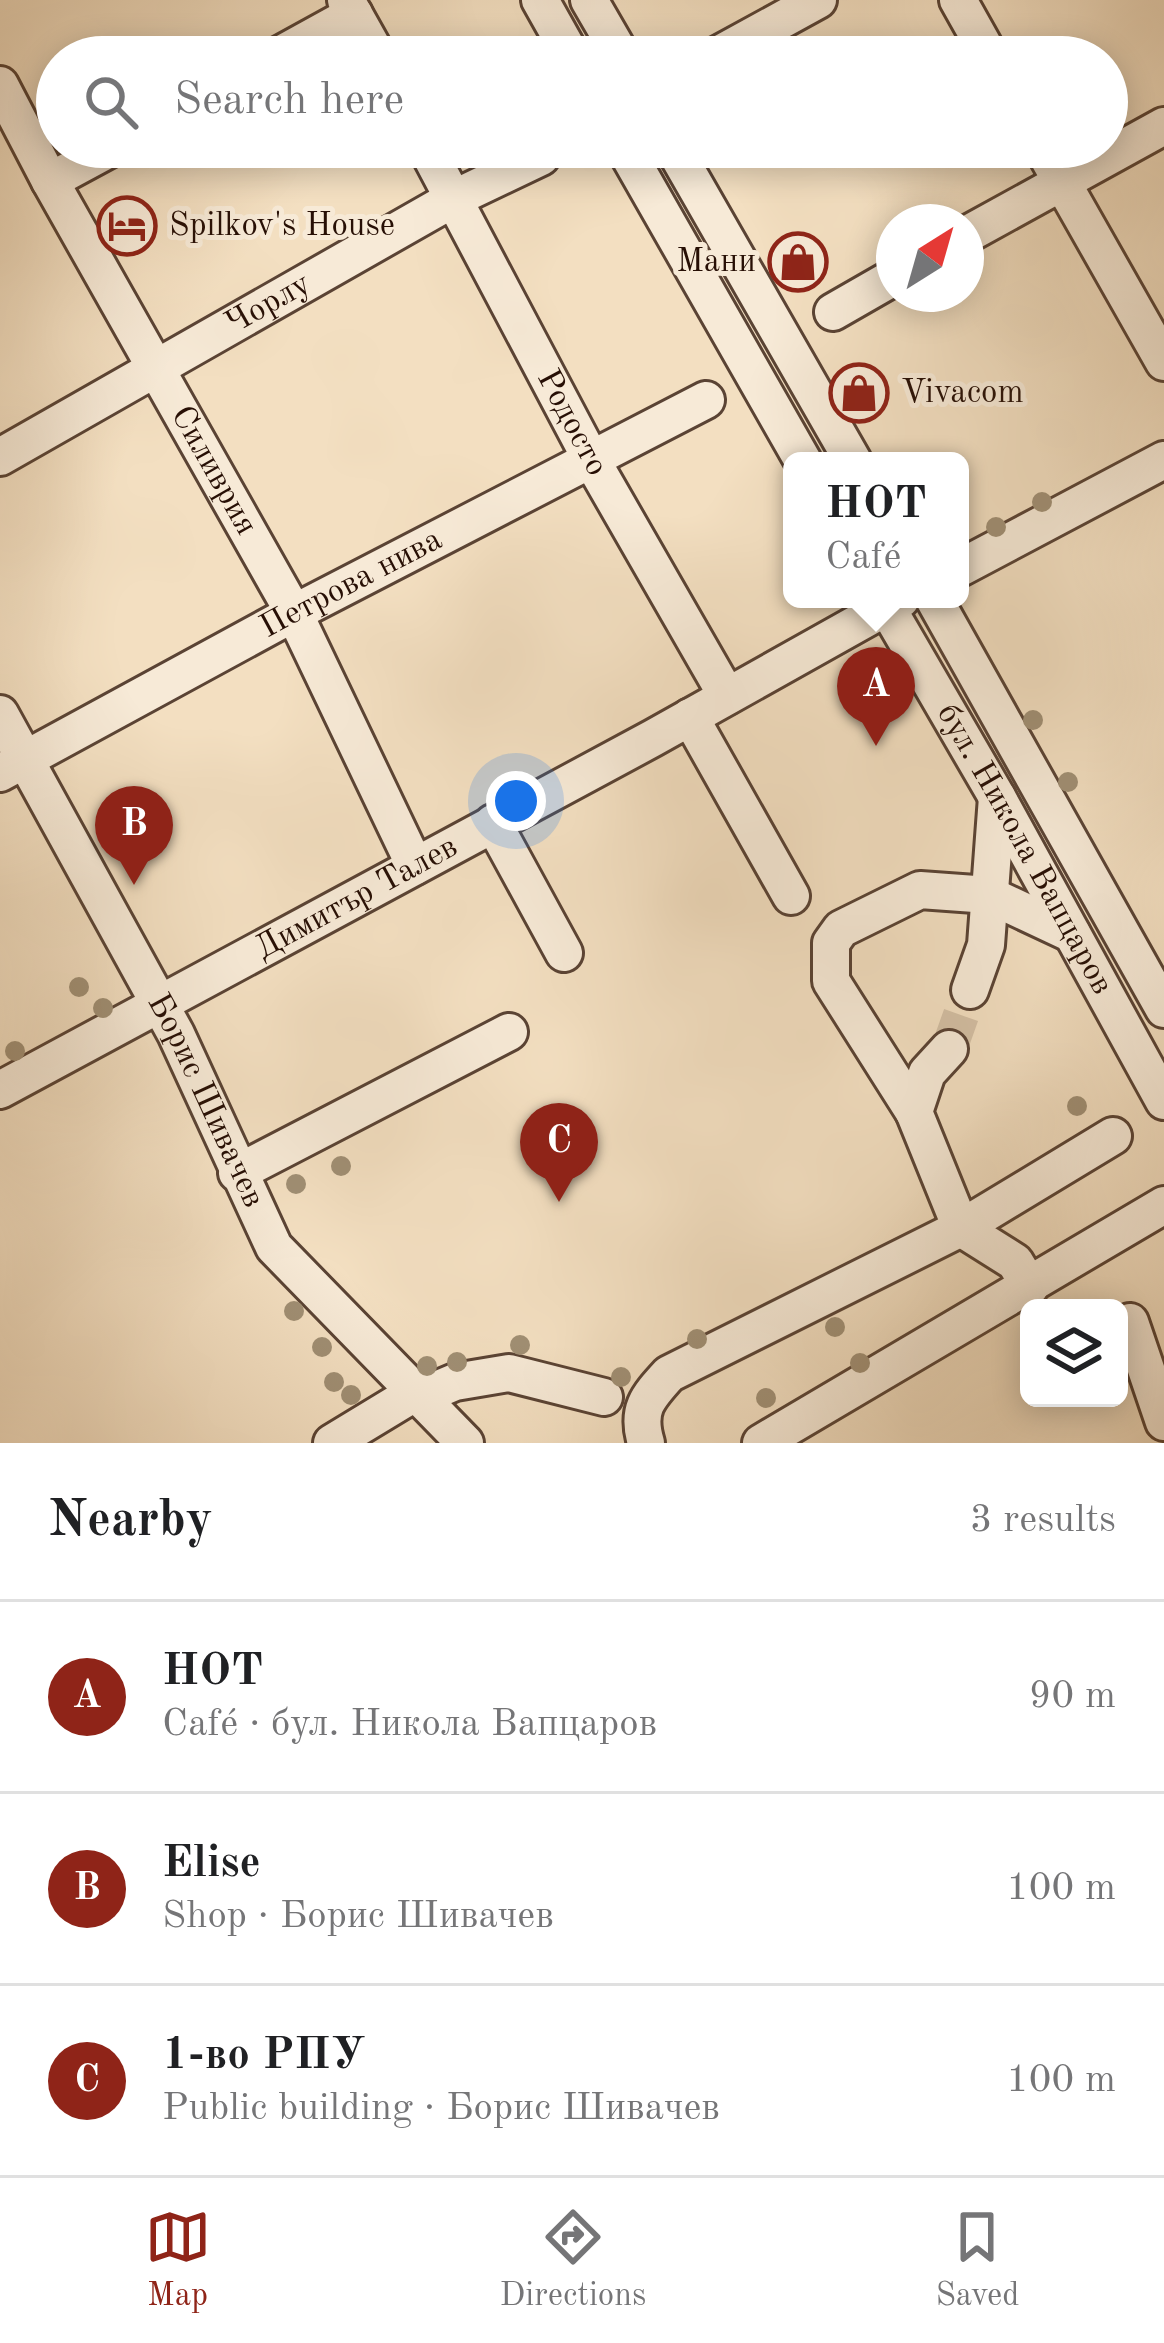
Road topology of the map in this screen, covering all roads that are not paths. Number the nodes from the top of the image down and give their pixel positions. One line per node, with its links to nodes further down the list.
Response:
1 (540, 0): 8 (street)
2 (589, 0): 9 (street)
3 (818, 0): 10 (street)
4 (958, 0): 11 (street)
5 (350, 7): 6 (street); 7 (street)
6 (307, 36)
7 (366, 36)
8 (560, 36)
9 (610, 36)
10 (752, 36)
11 (979, 36)
12 (0, 85): 14 (street, Силиврия)
13 (1164, 126): 15 (street)
14 (10, 134): 16 (street, Силиврия)
15 (1128, 145)
16 (36, 165)
17 (38, 168): 26 (street, Силиврия)
18 (75, 168): 26 (street)
19 (436, 168): 27 (street, Родосто)
20 (519, 168): 27 (street, Чорлу)
21 (636, 168): 34 (street)
22 (685, 168): 35 (street)
23 (1054, 168): 25 (street)
24 (1085, 168): 25 (street)
25 (1061, 181): 28 (street); 31 (street)
26 (50, 182): 32 (street, Силиврия)
27 (453, 199): 32 (street, Чорлу); 38 (street, Родосто)
28 (984, 226)
29 (876, 287): 30 (street)
30 (833, 312)
31 (1164, 362)
32 (156, 371): 36 (street, Чорлу); 43 (street, Силиврия)
33 (706, 400): 38 (street, Петрова нива)
34 (798, 452)
35 (848, 452)
36 (0, 457)
37 (1164, 460): 39 (street)
38 (592, 461): 43 (street, Петрова нива); 44 (street, Родосто)
39 (969, 563)
40 (880, 608): 44 (street, Димитър Талев)
41 (893, 608): 48 (street, бул. Никола Вапцаров)
42 (939, 608): 57 (street, бул. Никола Вапцаров)
43 (294, 613): 47 (street, Петрова нива); 50 (street, Силиврия)
44 (728, 696): 46 (street, Димитър Талев)
45 (0, 714): 47 (street, Борис Шивачев)
46 (691, 717): 49 (street, Димитър Талев); 51 (street)
47 (12, 766): 56 (street, Борис Шивачев)
48 (997, 797): 52 (street); 53 (street, бул. Никола Вапцаров)
49 (493, 824): 50 (street, Димитър Талев); 54 (street)
50 (415, 866): 56 (street, Димитър Талев)
51 (790, 896)
52 (989, 896): 53 (street); 55 (street); 62 (street)
53 (1072, 934): 61 (street, бул. Никола Вапцаров)
54 (564, 953)
55 (970, 990)
56 (160, 1003): 60 (street, Димитър Талев); 64 (street, Борис Шивачев)
57 (1164, 1009)
58 (509, 1032): 64 (street)
59 (949, 1048): 62 (street)
60 (0, 1090)
61 (1164, 1101)
62 (914, 1112): 66 (street)
63 (1113, 1136): 66 (street)
64 (237, 1173): 69 (street, Борис Шивачев)
65 (1164, 1205): 67 (street)
66 (962, 1228): 67 (street); 74 (street)
67 (1030, 1287): 75 (street)
68 (1130, 1322): 71 (street)
69 (416, 1392): 70 (street); 72 (street); 73 (street, Борис Шивачев)
70 (604, 1397)
71 (1164, 1422)
72 (332, 1443)
73 (465, 1443)
74 (646, 1443)
75 (761, 1443)

